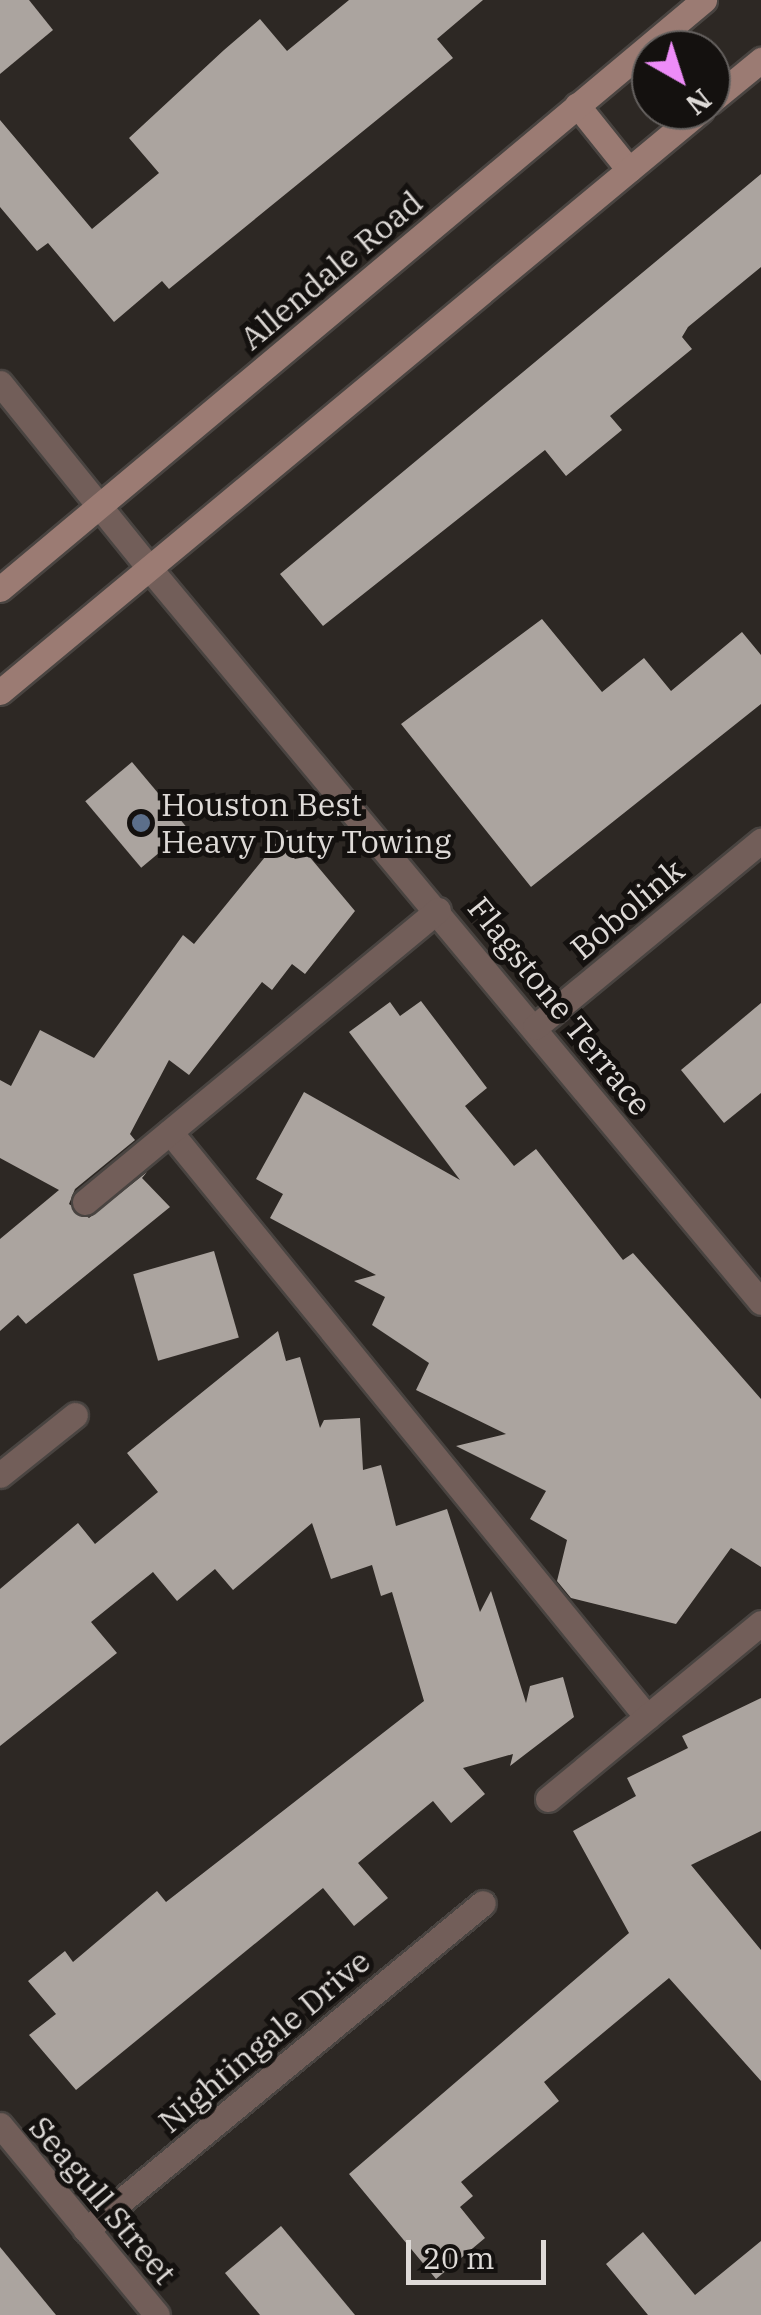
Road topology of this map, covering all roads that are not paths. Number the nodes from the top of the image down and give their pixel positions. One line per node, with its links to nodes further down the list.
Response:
1 (704, 0): 4 (main road, Allendale Road)
2 (761, 60): 3 (main road)
3 (731, 85)
4 (577, 105): 6 (main road); 8 (main road, Allendale Road)
5 (676, 130): 6 (main road)
6 (629, 170): 9 (main road)
7 (0, 383): 8 (street, Flagstone Terrace)
8 (100, 507): 9 (street, Flagstone Terrace); 10 (main road, Allendale Road)
9 (150, 569): 11 (main road); 13 (street, Flagstone Terrace)
10 (0, 589)
11 (0, 692)
12 (761, 841): 14 (street, Bobolink)
13 (438, 910): 14 (street, Flagstone Terrace); 15 (street)
14 (535, 1027): 17 (street, Flagstone Terrace)
15 (170, 1132): 16 (street); 21 (street)
16 (85, 1202)
17 (761, 1302)
18 (75, 1415): 19 (street)
19 (0, 1475)
20 (761, 1623): 21 (street)
21 (648, 1717): 22 (street)
22 (548, 1798)
23 (483, 1903): 25 (street, Nightingale Drive)
24 (0, 2126): 25 (street, Seagull Street)
25 (86, 2230): 26 (street, Seagull Street)
26 (156, 2315)

